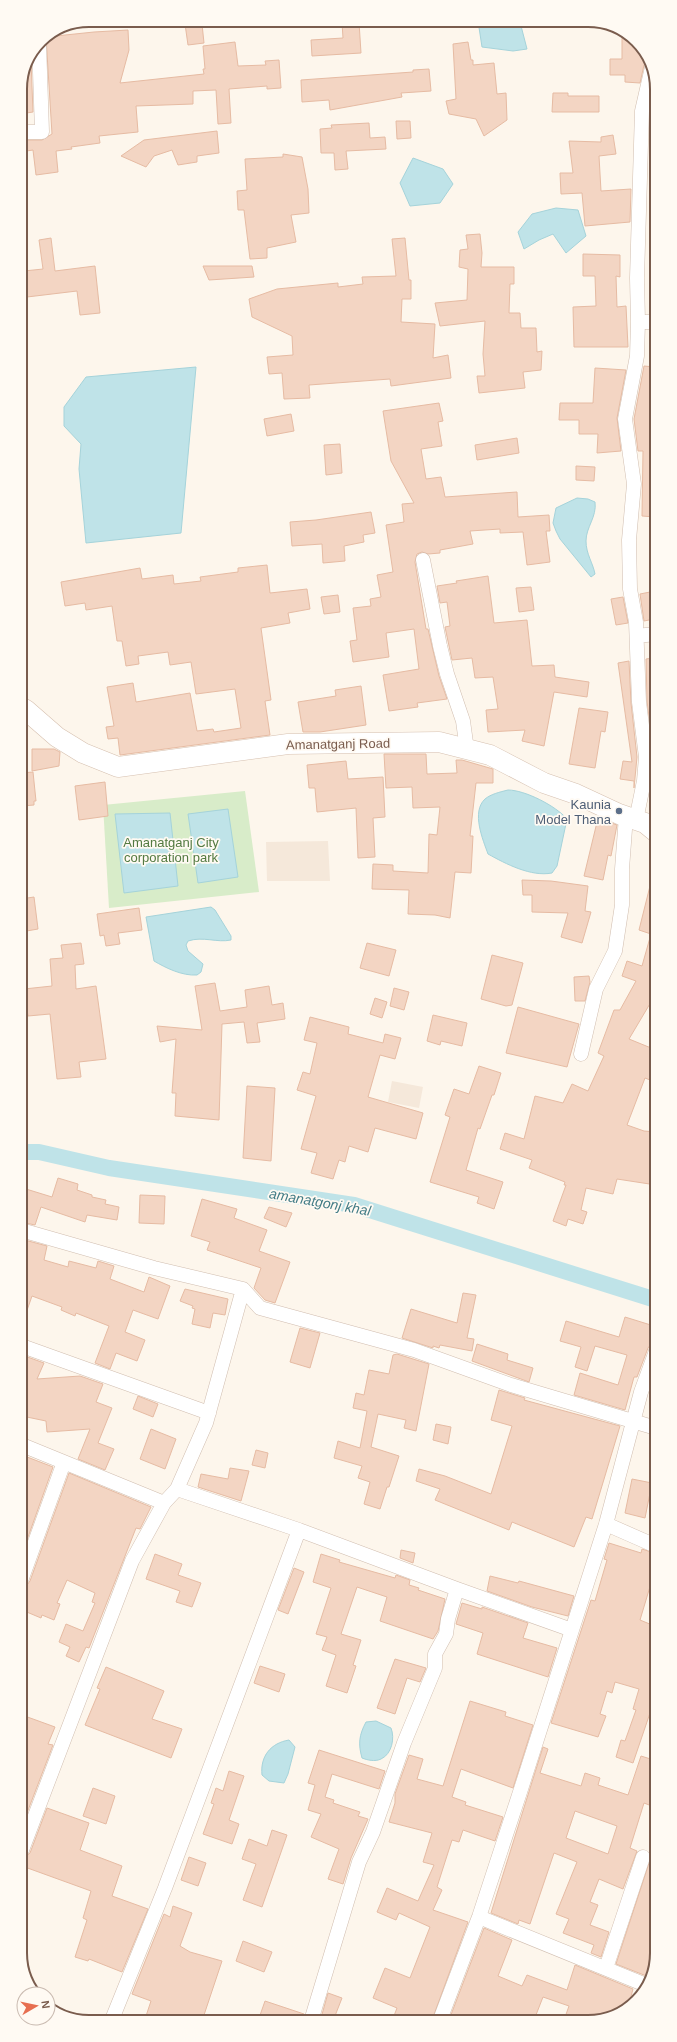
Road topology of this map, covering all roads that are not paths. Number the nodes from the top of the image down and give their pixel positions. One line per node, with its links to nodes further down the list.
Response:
1 (39, 52): 3 (street)
2 (649, 80): 4 (street)
3 (27, 132)
4 (638, 322): 5 (street); 8 (street)
5 (650, 322)
6 (423, 560): 10 (street)
7 (650, 635): 8 (street)
8 (637, 636): 11 (street)
9 (27, 711): 10 (main road, Amanatganj Road)
10 (467, 750): 11 (main road, Amanatganj Road)
11 (631, 818): 12 (main road, Amanatganj Road); 13 (street)
12 (650, 827)
13 (580, 1054)
14 (27, 1231): 15 (street)
15 (243, 1289): 18 (street); 19 (street)
16 (27, 1348): 18 (street)
17 (650, 1369): 19 (street)
18 (209, 1412): 23 (street)
19 (632, 1422): 20 (street); 25 (street)
20 (650, 1426)
21 (27, 1447): 22 (street)
22 (64, 1462): 24 (street); 28 (street)
23 (177, 1489): 24 (street); 26 (street)
24 (164, 1503): 31 (street)
25 (606, 1524): 27 (street); 30 (street)
26 (299, 1530): 29 (street); 36 (street)
27 (650, 1543)
28 (27, 1564)
29 (457, 1590): 30 (street); 37 (street)
30 (572, 1630): 33 (street)
31 (27, 1837)
32 (643, 1857): 34 (street)
33 (479, 1917): 34 (street); 38 (street)
34 (606, 1968): 35 (street)
35 (642, 1983)
36 (114, 2015)
37 (313, 2015)
38 (442, 2015)

